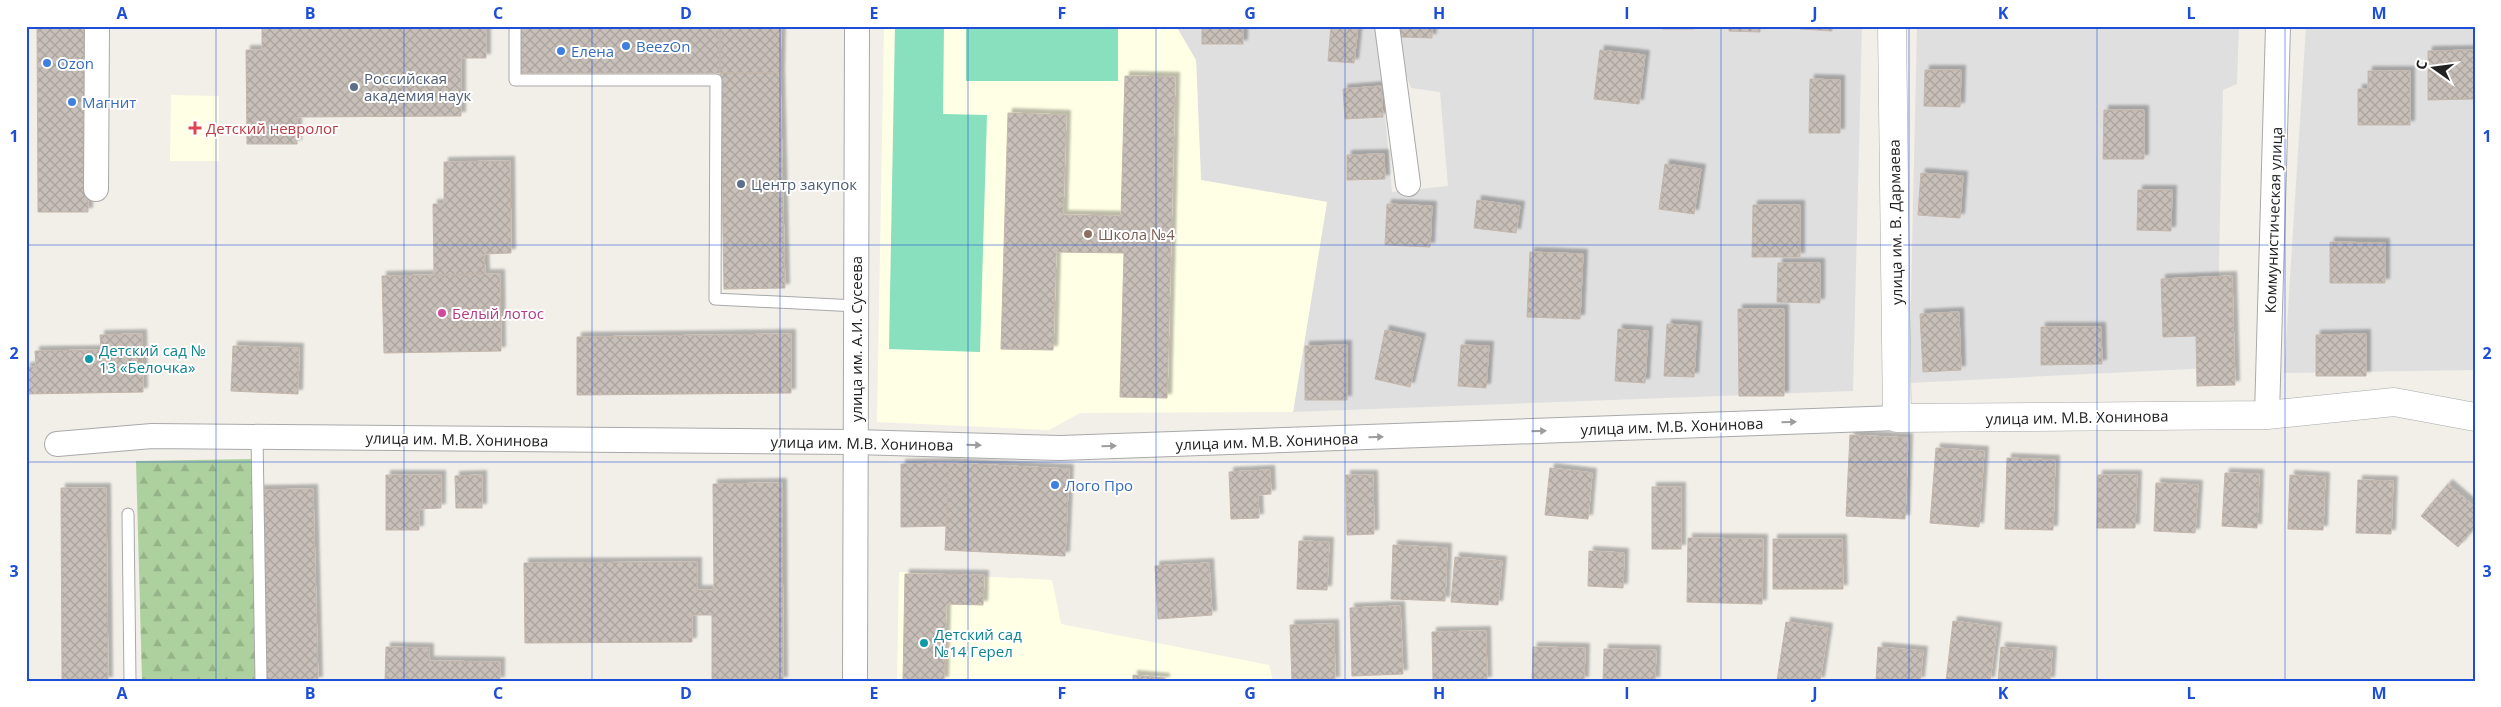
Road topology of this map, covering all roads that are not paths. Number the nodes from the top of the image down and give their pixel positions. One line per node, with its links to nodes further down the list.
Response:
1 (97, 26): 8 (street)
2 (515, 26): 9 (lane)
3 (857, 26): 9 (street, улица им. А.И. Сусеева)
4 (1387, 26): 7 (street)
5 (1892, 26): 11 (street, улица им. В. Дармаева)
6 (2278, 26): 10 (street, Коммунистическая улица)
7 (1408, 184)
8 (96, 189)
9 (856, 306): 14 (street, улица им. А.И. Сусеева)
10 (2267, 415): 11 (street, улица им. М.В. Хонинова); 12 (street, улица им. М.В. Хонинова)
11 (1897, 418): 14 (street, улица им. М.В. Хонинова, one-way to 11)
12 (2475, 418)
13 (257, 437): 14 (street, улица им. М.В. Хонинова); 15 (street, улица им. М.В. Хонинова); 18 (lane)
14 (855, 442): 19 (street, улица им. А.И. Сусеева)
15 (57, 444)
16 (128, 514): 17 (lane)
17 (130, 681)
18 (261, 681)
19 (855, 681)

